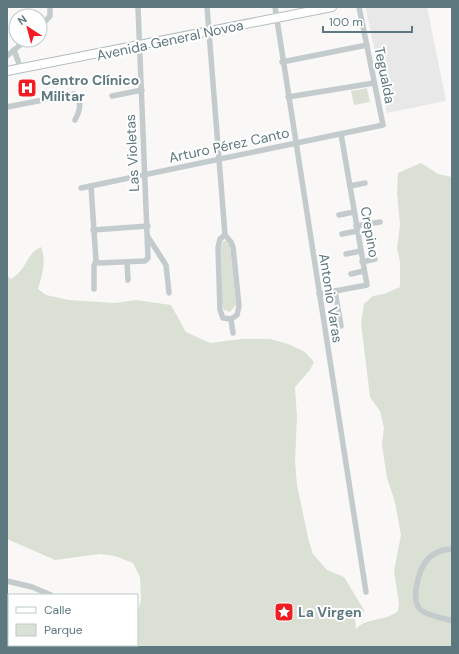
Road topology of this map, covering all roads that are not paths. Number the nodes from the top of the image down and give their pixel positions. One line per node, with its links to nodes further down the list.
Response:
1 (50, 7): 7 (street)
2 (138, 7): 11 (street, Las Violetas)
3 (207, 7): 9 (street)
4 (274, 7): 8 (street, Antonio Varas)
5 (332, 7): 8 (main road, Avenida General Novoa)
6 (359, 7): 10 (street, Tegualda)
7 (48, 18)
8 (276, 18): 9 (main road, Avenida General Novoa); 15 (street, Antonio Varas)
9 (209, 32): 11 (main road, Avenida General Novoa); 27 (street)
10 (367, 45): 15 (street); 18 (street, Tegualda)
11 (140, 46): 16 (main road, Avenida General Novoa); 19 (street, Las Violetas)
12 (16, 48): 13 (street)
13 (14, 50): 14 (street); 16 (street)
14 (7, 56)
15 (282, 62): 21 (street, Antonio Varas)
16 (21, 69): 17 (main road, Avenida General Novoa)
17 (7, 71)
18 (374, 83): 21 (street); 24 (street, Tegualda)
19 (142, 90): 20 (street); 28 (street, Las Violetas)
20 (112, 96)
21 (288, 97): 26 (street, Antonio Varas)
22 (7, 107): 23 (street)
23 (75, 120)
24 (383, 124): 25 (street, Arturo Pérez Canto)
25 (341, 134): 26 (street, Arturo Pérez Canto); 31 (street, Crepino)
26 (295, 144): 27 (street, Arturo Pérez Canto); 54 (street, Antonio Varas)
27 (219, 160): 28 (street, Arturo Pérez Canto); 40 (street)
28 (145, 175): 30 (street, Arturo Pérez Canto); 36 (street, Las Violetas)
29 (365, 183): 31 (street)
30 (91, 186): 32 (street, Arturo Pérez Canto); 38 (street)
31 (350, 186): 33 (street, Crepino)
32 (81, 188)
33 (354, 212): 34 (street); 37 (street, Crepino)
34 (339, 215)
35 (380, 222): 37 (street)
36 (148, 226): 38 (street); 41 (street, Las Violetas)
37 (357, 229): 39 (street); 42 (street, Crepino)
38 (93, 230): 45 (street)
39 (342, 234)
40 (225, 235): 55 (street); 55 (street)
41 (148, 237): 46 (street, Las Violetas); 53 (street)
42 (361, 251): 43 (street); 47 (street, Crepino)
43 (346, 254)
44 (375, 259): 47 (street)
45 (96, 261): 46 (street); 51 (street)
46 (127, 262): 50 (street)
47 (362, 262): 48 (street, Crepino)
48 (364, 271): 49 (street); 52 (street, Crepino)
49 (351, 274)
50 (128, 280)
51 (94, 289)
52 (335, 290): 54 (street, Crepino); 56 (street)
53 (169, 293)
54 (319, 294): 60 (street, Antonio Varas)
55 (231, 319): 57 (street)
56 (341, 326)
57 (233, 333)
58 (452, 549): 62 (street)
59 (7, 581): 61 (street)
60 (366, 592)
61 (50, 594)
62 (452, 621)

